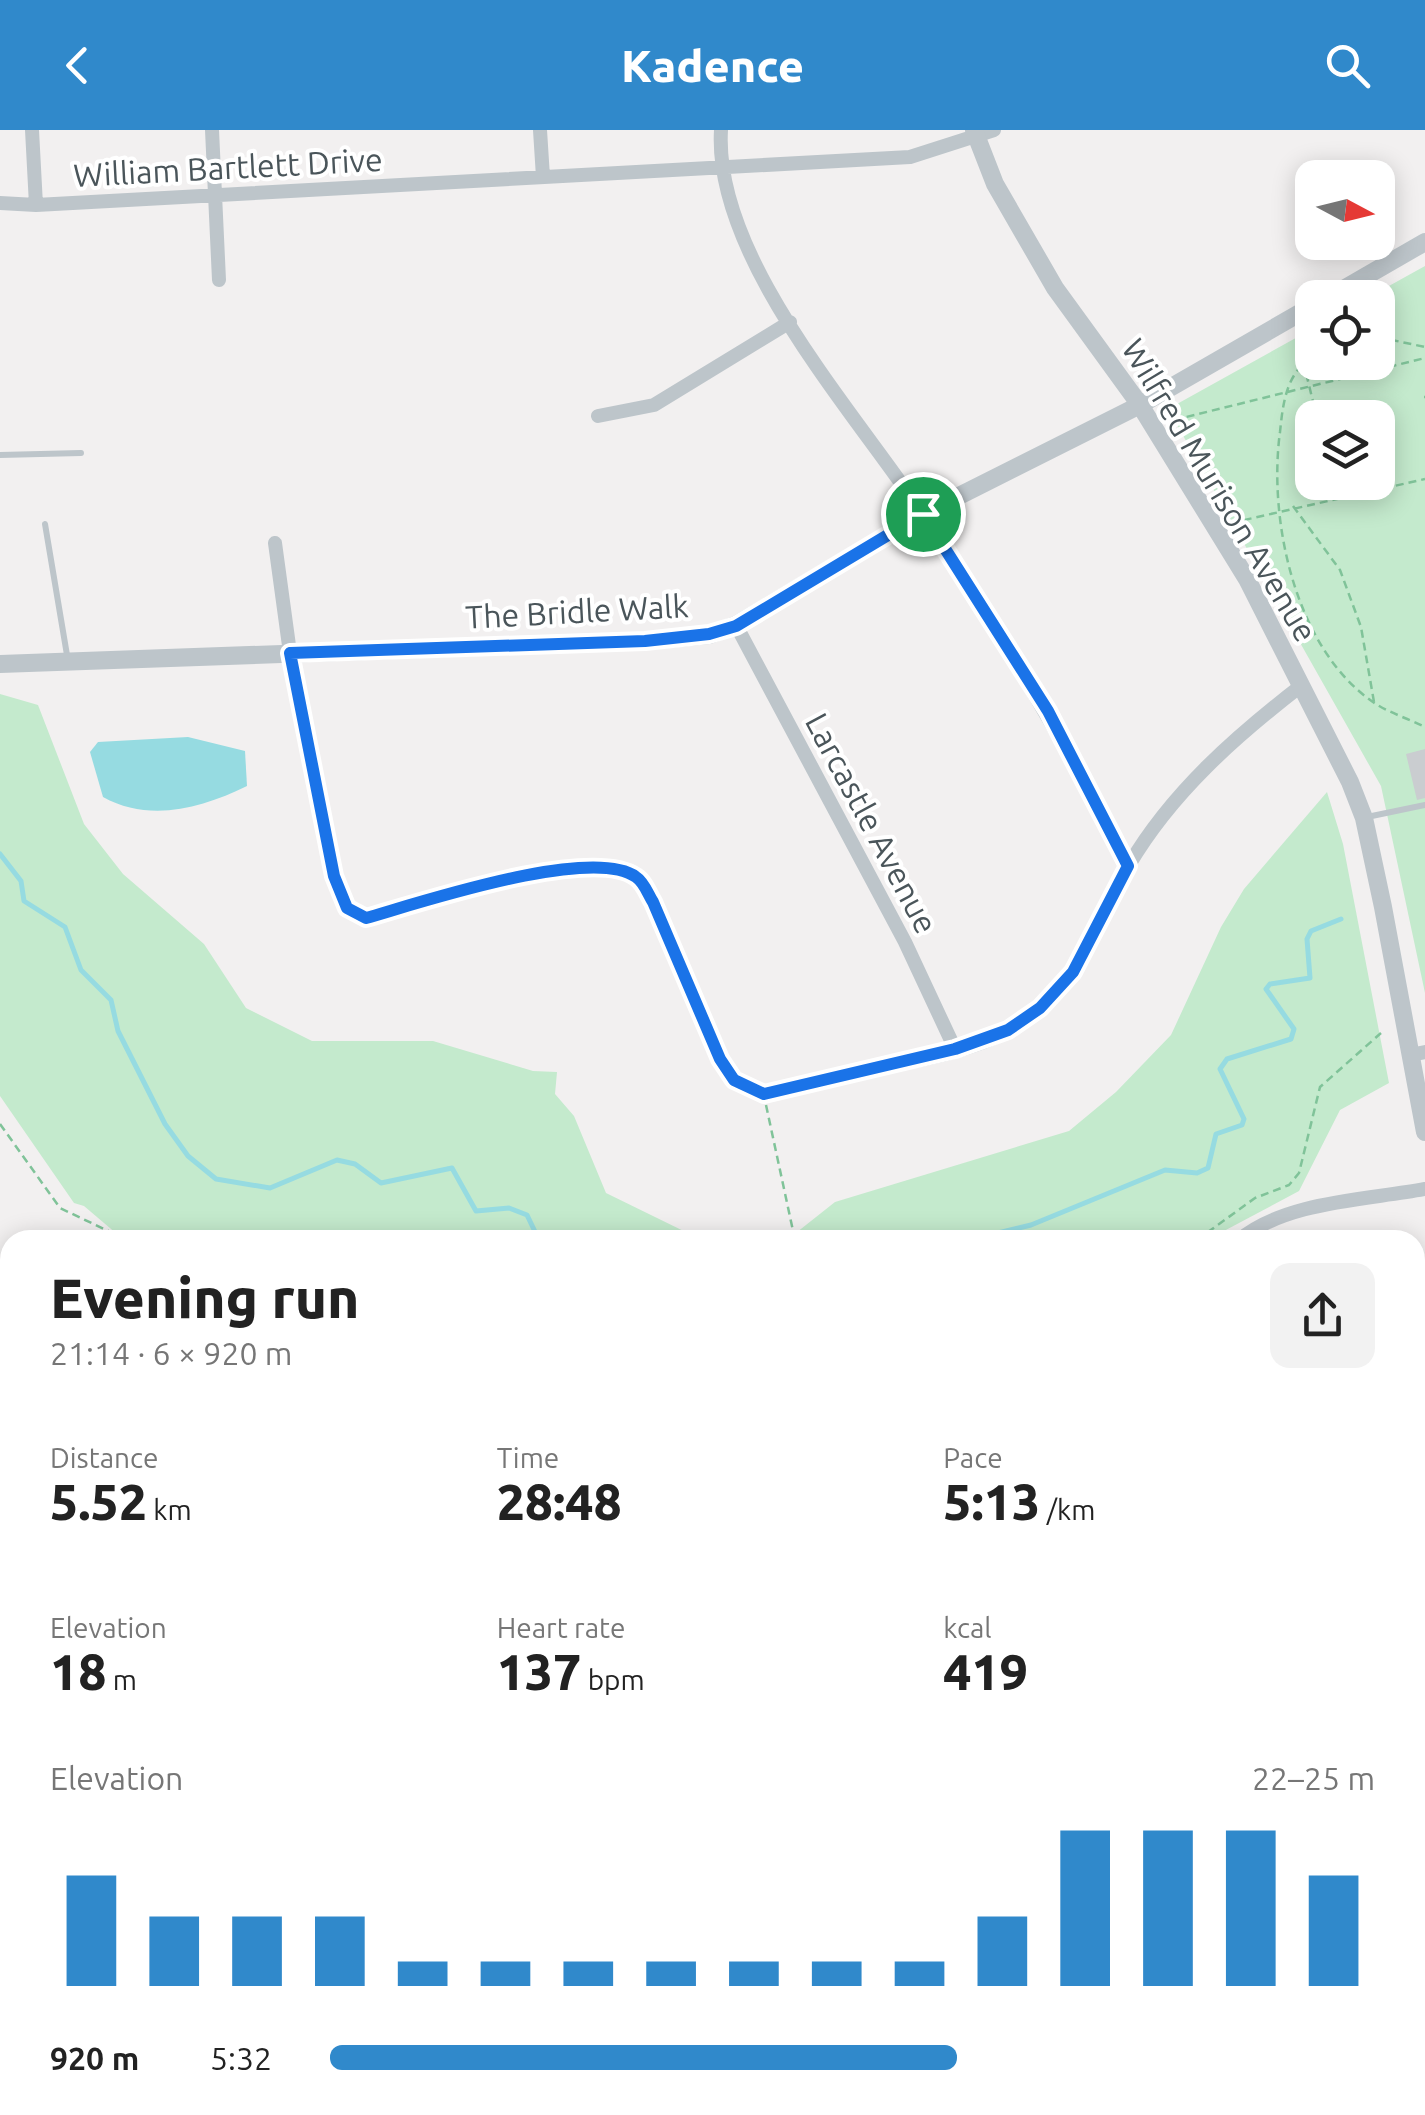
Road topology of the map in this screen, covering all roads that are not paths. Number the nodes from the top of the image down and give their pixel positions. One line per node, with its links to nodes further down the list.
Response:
1 (32, 130): 11 (street)
2 (212, 130): 9 (street)
3 (540, 130): 8 (street)
4 (721, 130): 7 (street)
5 (994, 130): 6 (street, William Bartlett Drive)
6 (974, 132): 7 (street, William Bartlett Drive); 17 (street, Wilfred Murison Avenue)
7 (721, 168): 8 (street, William Bartlett Drive); 16 (street)
8 (543, 177): 9 (street, William Bartlett Drive)
9 (215, 196): 11 (street, William Bartlett Drive); 13 (street)
10 (0, 202): 11 (street, William Bartlett Drive)
11 (36, 206)
12 (1425, 242): 14 (street)
13 (219, 280)
14 (1359, 280)
15 (1295, 316): 17 (street, The Bridle Walk)
16 (790, 322): 18 (street); 21 (street)
17 (1140, 404): 21 (street, The Bridle Walk); 28 (street, Wilfred Murison Avenue)
18 (598, 416)
19 (81, 453): 20 (lane)
20 (0, 455)
21 (923, 514): 24 (street, The Bridle Walk); 31 (street)
22 (45, 524): 26 (lane)
23 (275, 544): 25 (street)
24 (736, 626): 25 (street, The Bridle Walk); 32 (street, Larcastle Avenue)
25 (290, 653): 26 (street, The Bridle Walk); 32 (street)
26 (68, 660): 27 (street, The Bridle Walk)
27 (0, 664)
28 (1302, 685): 30 (street, Wilfred Murison Avenue); 31 (street)
29 (1425, 805): 30 (lane)
30 (1364, 818): 33 (street, Wilfred Murison Avenue)
31 (1128, 866): 32 (street)
32 (955, 1049)
33 (1418, 1054): 34 (street, Wilfred Murison Avenue)
34 (1425, 1132)
35 (1425, 1189): 36 (street)
36 (1258, 1230)

